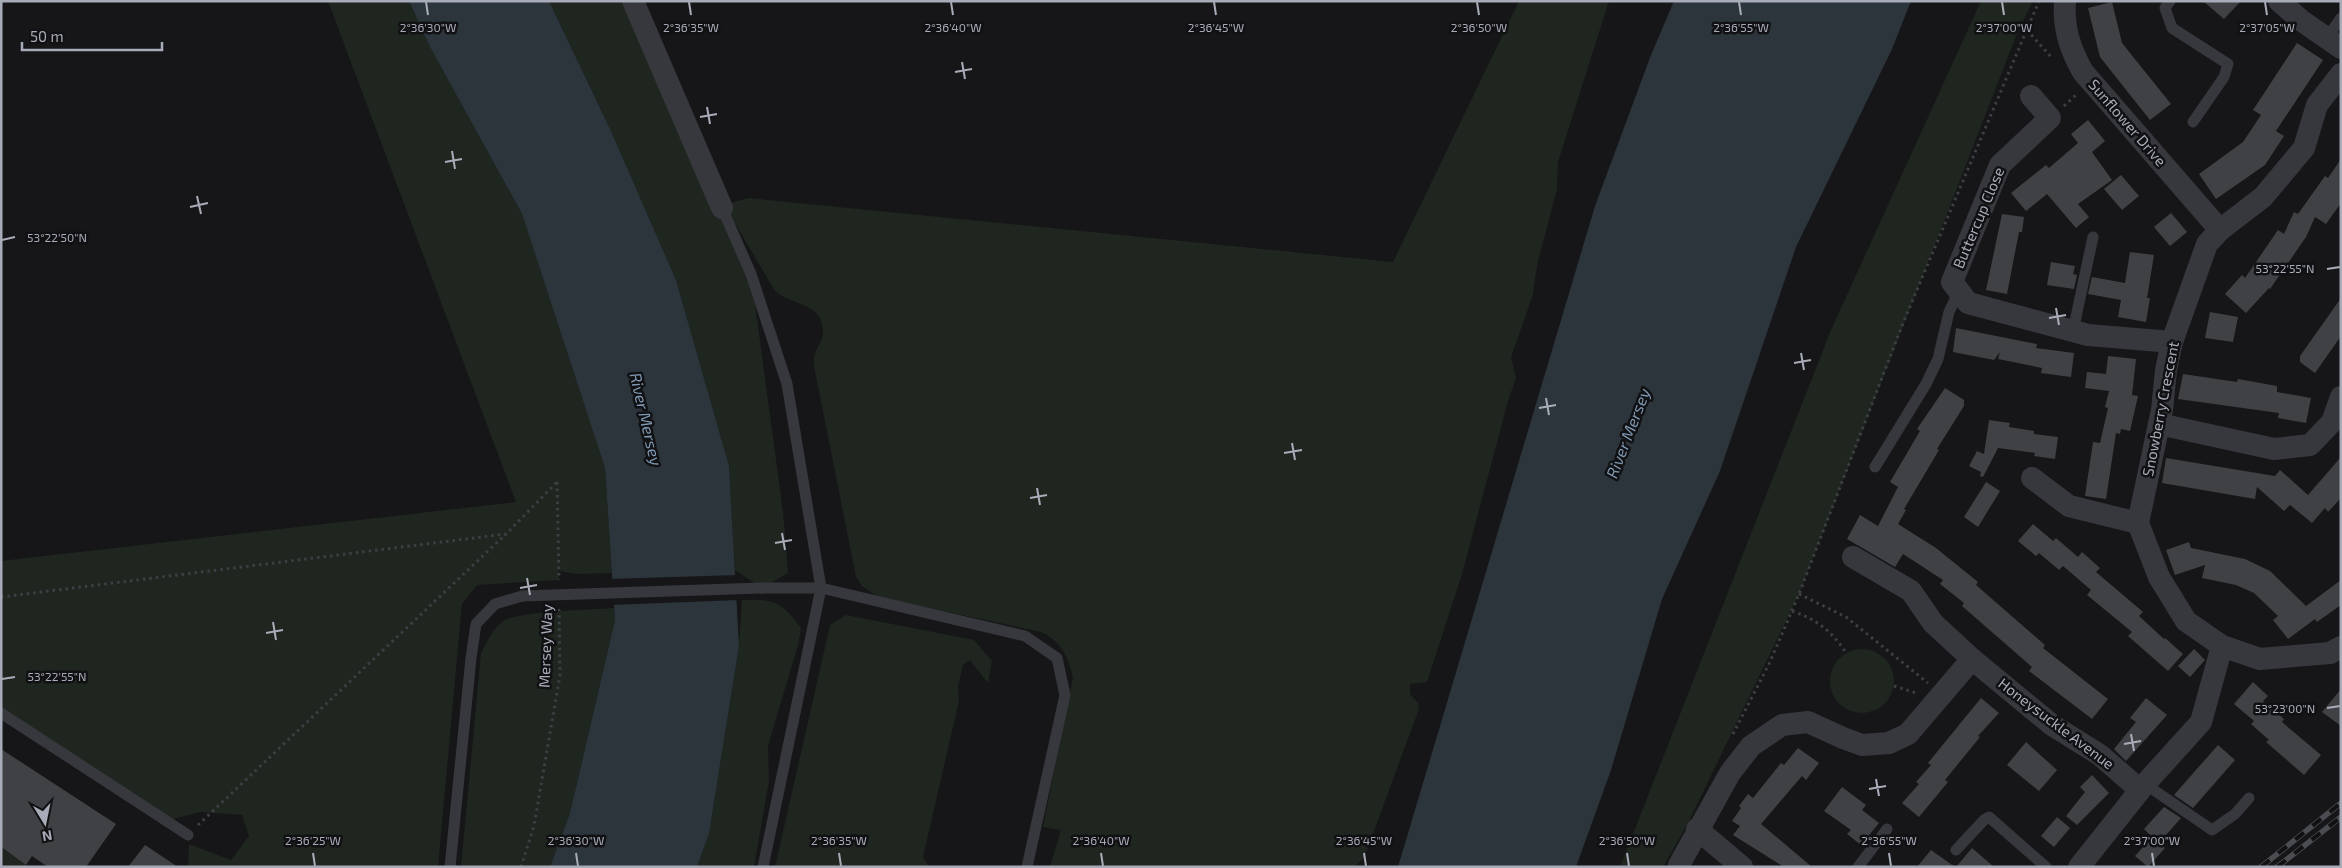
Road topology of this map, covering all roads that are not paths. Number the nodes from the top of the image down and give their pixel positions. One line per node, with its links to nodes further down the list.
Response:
1 (633, 1): 10 (street)
2 (2065, 1): 11 (street, Sunflower Drive)
3 (2170, 1): 9 (lane)
4 (2279, 1): 6 (street)
5 (2341, 18): 6 (lane)
6 (2333, 44)
7 (2341, 74): 11 (street, Snowberry Crescent)
8 (2031, 96): 13 (street, Buttercup Close)
9 (2193, 122)
10 (722, 208): 22 (lane)
11 (2220, 230): 15 (street, Snowberry Crescent)
12 (2093, 237): 14 (lane)
13 (1959, 292): 14 (street, Buttercup Close); 18 (lane)
14 (2073, 332): 15 (street, Buttercup Close)
15 (2172, 342): 17 (street, Snowberry Crescent)
16 (2341, 397): 17 (street)
17 (2159, 424): 20 (street, Snowberry Crescent)
18 (1875, 467)
19 (2032, 478): 20 (street)
20 (2138, 523): 23 (street)
21 (1854, 557): 25 (street, Honeysuckle Avenue)
22 (821, 588): 34 (lane, bridge); 35 (lane); 36 (lane)
23 (2222, 646): 24 (street); 27 (street)
24 (2341, 647)
25 (1972, 659): 27 (street, Honeysuckle Avenue); 29 (street)
26 (1, 713): 31 (lane)
27 (2142, 787): 28 (lane); 40 (street)
28 (2249, 798)
29 (1698, 829): 33 (street); 37 (street)
30 (1887, 829): 38 (lane)
31 (188, 835)
32 (1956, 850): 39 (lane)
33 (1679, 865)
34 (450, 867)
35 (763, 867)
36 (1027, 867)
37 (1742, 867)
38 (1858, 867)
39 (2046, 867)
40 (2079, 867)

